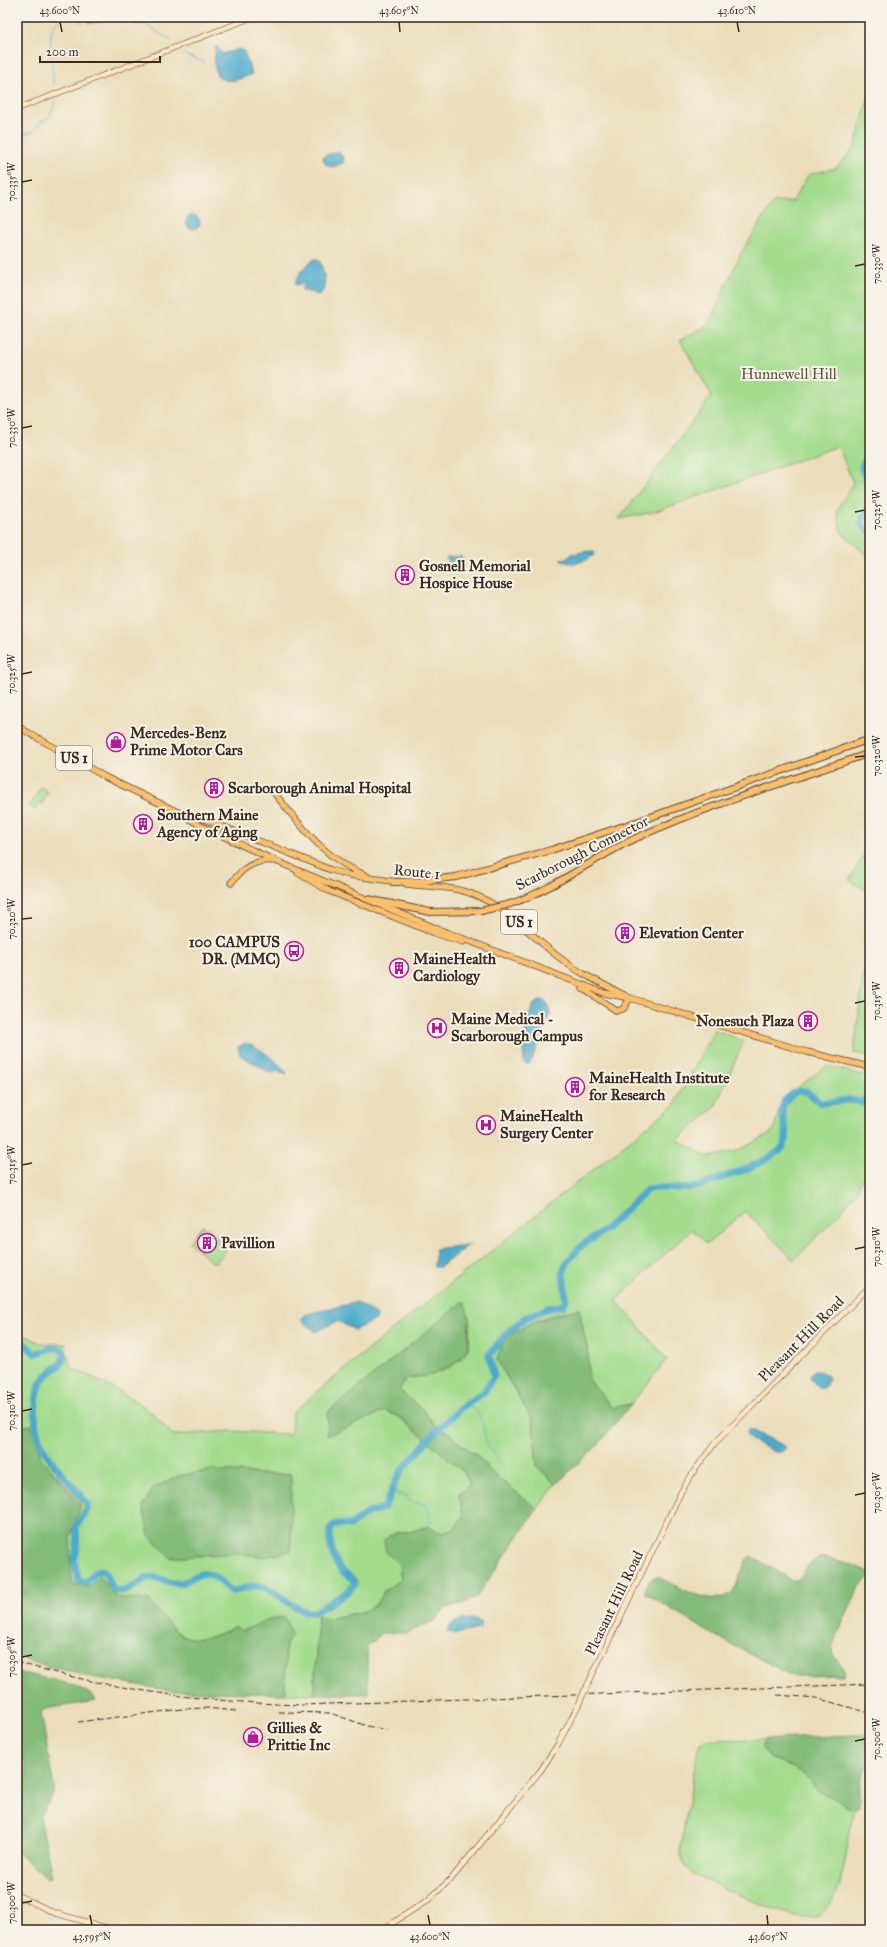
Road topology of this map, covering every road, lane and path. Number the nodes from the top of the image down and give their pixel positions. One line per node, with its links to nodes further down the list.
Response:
1 (253, 17): 2 (street)
2 (17, 109)
3 (17, 726): 7 (main road, Route 1 / US 1)
4 (870, 740): 11 (highway, Scarborough Connector)
5 (870, 753): 13 (highway, Scarborough Connector, bridge)
6 (275, 794): 10 (main road)
7 (180, 813): 8 (main road, Route 1 / US 1); 10 (main road, Route 1 / US 1)
8 (278, 862): 9 (main road, Route 1 / US 1); 12 (main road)
9 (290, 867): 13 (main road, Route 1 / US 1); 14 (main road)
10 (378, 880): 11 (main road, Route 1 / US 1)
11 (393, 882): 16 (main road, Route 1 / US 1)
12 (231, 883)
13 (368, 899): 14 (main road, Route 1 / US 1)
14 (492, 950): 15 (main road, Route 1 / US 1)
15 (567, 980): 16 (main road, Route 1 / US 1); 16 (main road)
16 (630, 998): 17 (main road, Route 1 / US 1)
17 (870, 1066)
18 (870, 1286): 21 (street, Pleasant Hill Road, bridge)
19 (17, 1895): 20 (street)
20 (114, 1930)
21 (382, 1930)

